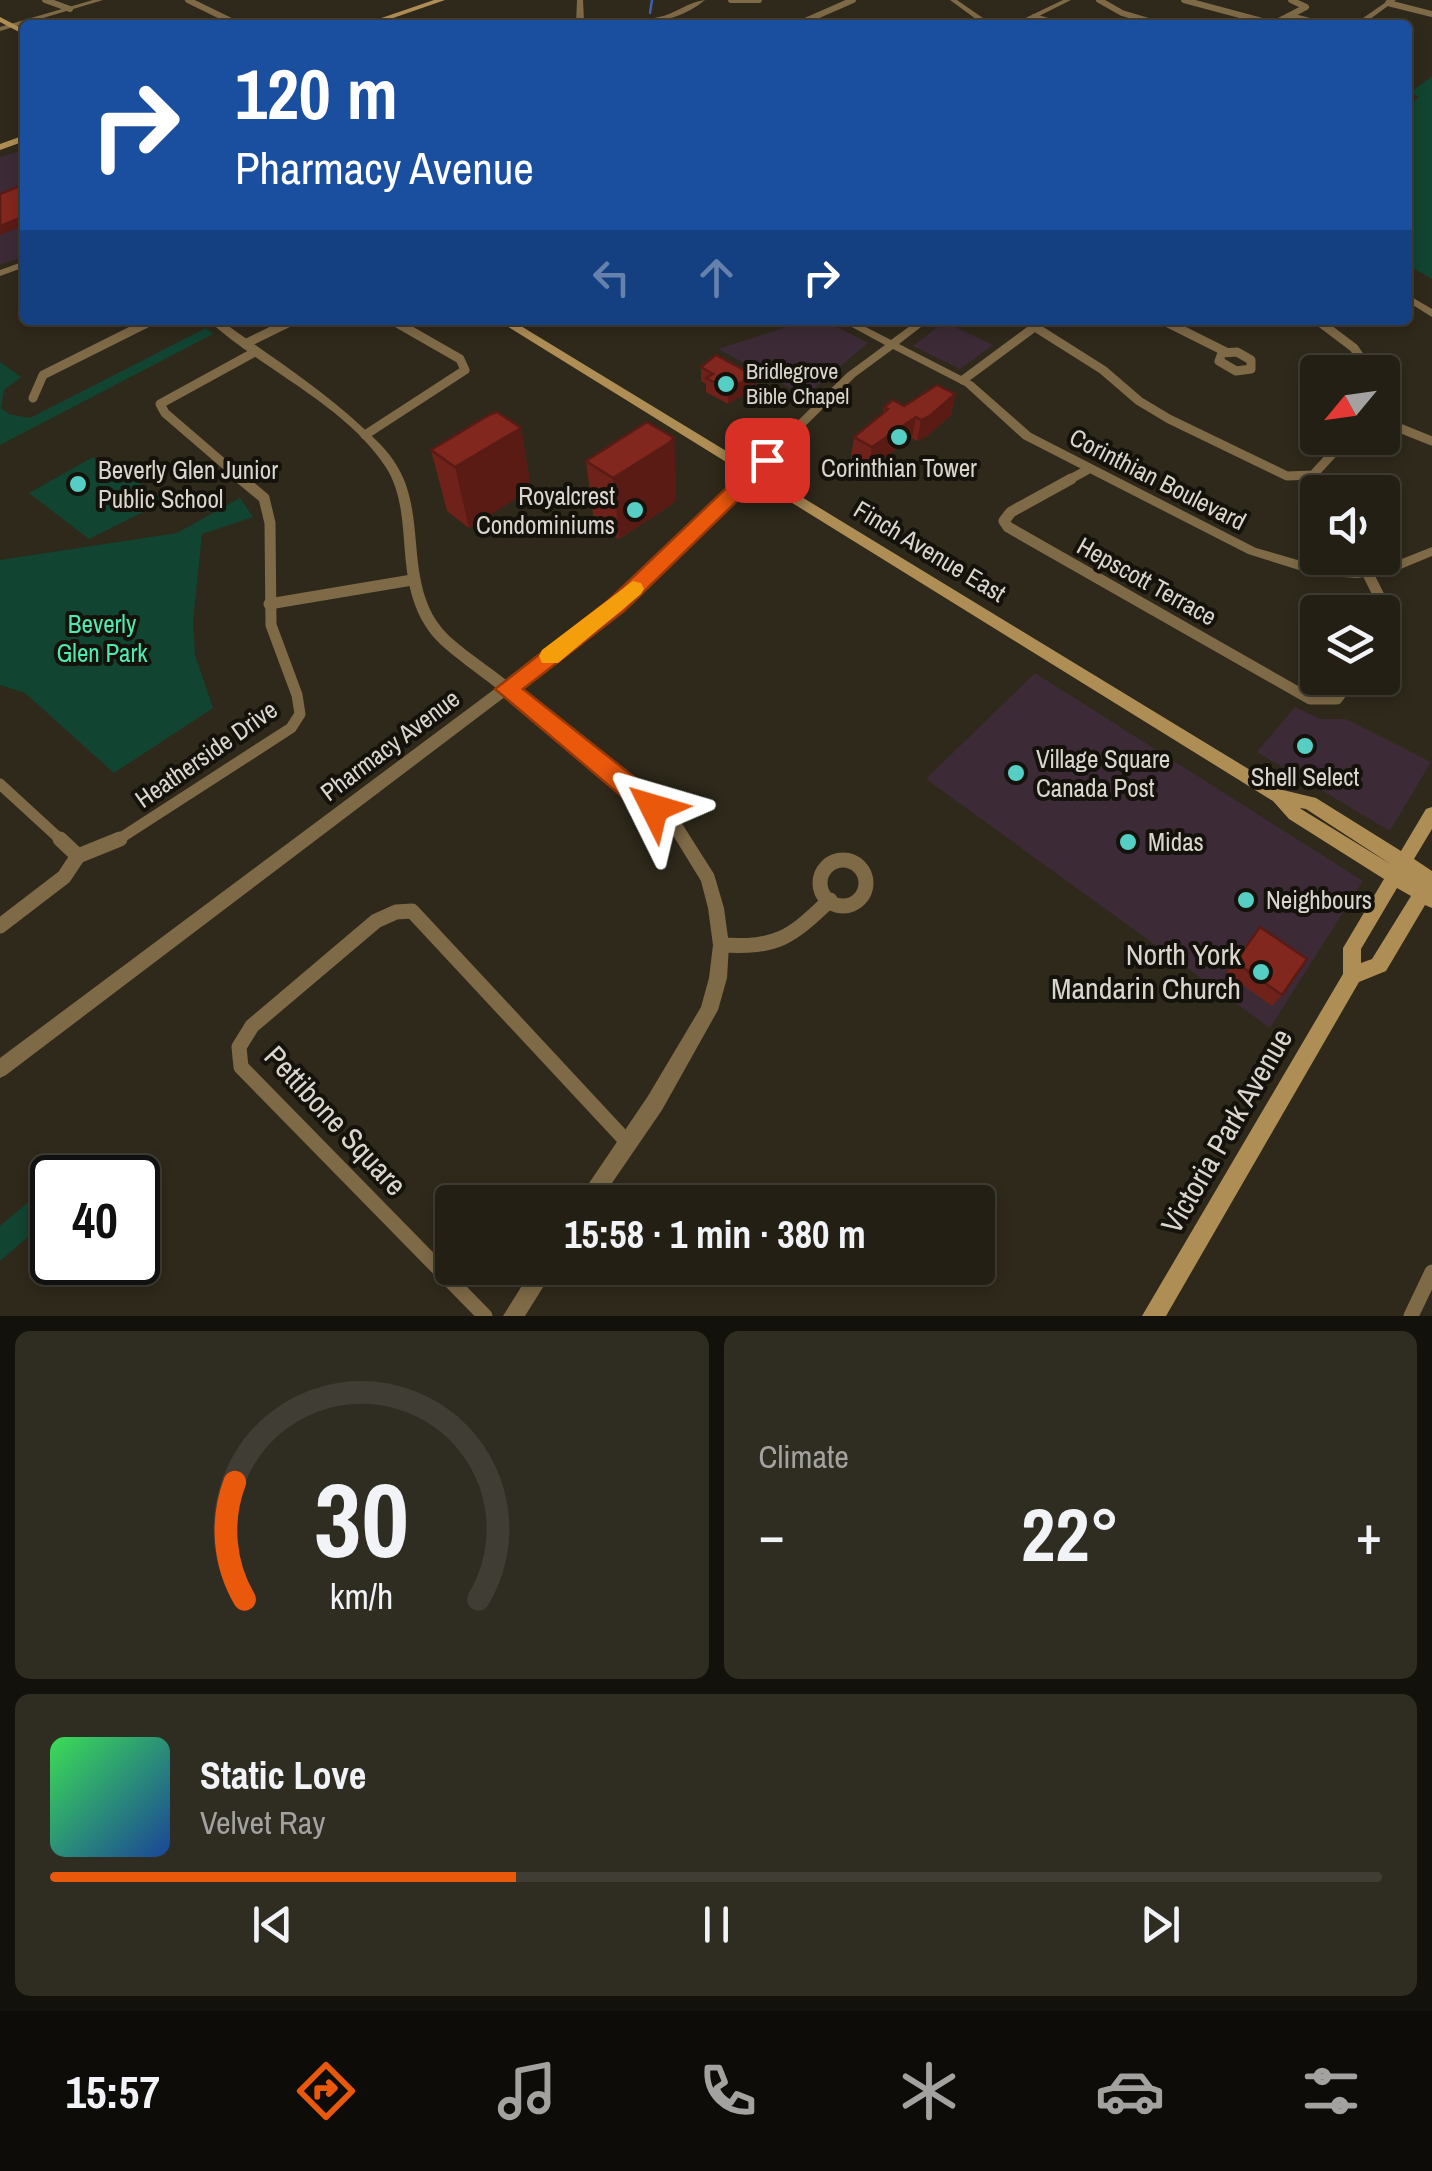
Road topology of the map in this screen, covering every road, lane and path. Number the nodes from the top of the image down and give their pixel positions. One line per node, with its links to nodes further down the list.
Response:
1 (45, 0): 15 (street)
2 (100, 0): 15 (street)
3 (188, 0): 21 (street)
4 (441, 0): 22 (main road)
5 (702, 0): 23 (street)
6 (730, 0): 7 (street)
7 (759, 0)
8 (853, 0): 24 (street)
9 (957, 0): 25 (street)
10 (1068, 0): 19 (street)
11 (1099, 0): 28 (street)
12 (1184, 0): 29 (street)
13 (1291, 0): 18 (street)
14 (1391, 2): 16 (street); 32 (street)
15 (70, 9): 20 (street)
16 (1432, 14)
17 (0, 16): 33 (main road)
18 (1290, 16): 30 (street); 31 (street)
19 (1034, 17): 26 (street); 27 (street)
20 (42, 20)
21 (228, 20)
22 (380, 20)
23 (658, 20)
24 (807, 20)
25 (983, 20)
26 (1027, 20)
27 (1044, 20)
28 (1145, 20)
29 (1255, 20)
30 (1284, 20)
31 (1305, 20)
32 (1364, 20)
33 (5, 28)
34 (144, 325): 50 (street)
35 (219, 325): 46 (street)
36 (286, 325): 46 (street)
37 (401, 325): 52 (street)
38 (511, 325): 56 (main road, Finch Avenue East)
39 (854, 325): 45 (street, Corinthian Boulevard)
40 (918, 325): 45 (street, Pharmacy Avenue)
41 (1038, 325): 49 (street)
42 (1040, 325): 54 (street)
43 (1172, 325): 47 (street)
44 (1324, 325): 48 (street)
45 (890, 344): 49 (street, Corinthian Boulevard); 56 (street, Pharmacy Avenue)
46 (250, 348): 52 (street); 61 (street, Heatherside Drive)
47 (1226, 352)
48 (1358, 355)
49 (962, 380): 55 (street, Corinthian Boulevard)
50 (32, 398)
51 (1400, 429): 53 (street)
52 (365, 435): 60 (street)
53 (1432, 442)
54 (1332, 455)
55 (1087, 470): 59 (street, Corinthian Boulevard); 63 (street, Hepscott Terrace)
56 (754, 473): 62 (street, Pharmacy Avenue); 69 (main road, Finch Avenue East)
57 (1432, 551): 58 (street, Corinthian Boulevard)
58 (1400, 564)
59 (1300, 566)
60 (412, 580): 61 (street); 62 (street)
61 (269, 604): 68 (street, Heatherside Drive)
62 (506, 689): 73 (street); 75 (street, Pharmacy Avenue)
63 (1300, 692)
64 (1305, 695): 65 (street, Hepscott Terrace)
65 (1340, 695)
66 (0, 784): 68 (street)
67 (1432, 814): 69 (main road, Victoria Park Avenue)
68 (78, 856): 72 (street)
69 (1398, 868): 70 (main road, Finch Avenue East); 74 (main road, Victoria Park Avenue)
70 (1430, 886): 74 (main road, Victoria Park Avenue)
71 (830, 900): 73 (street)
72 (0, 926)
73 (721, 945): 76 (street)
74 (1352, 976): 82 (main road, Victoria Park Avenue)
75 (0, 1069)
76 (628, 1143): 77 (street); 80 (street, Pettibone Square)
77 (600, 1185)
78 (1432, 1272): 83 (street)
79 (535, 1285): 81 (street)
80 (485, 1316)
81 (514, 1316)
82 (1152, 1316)
83 (1411, 1316)

